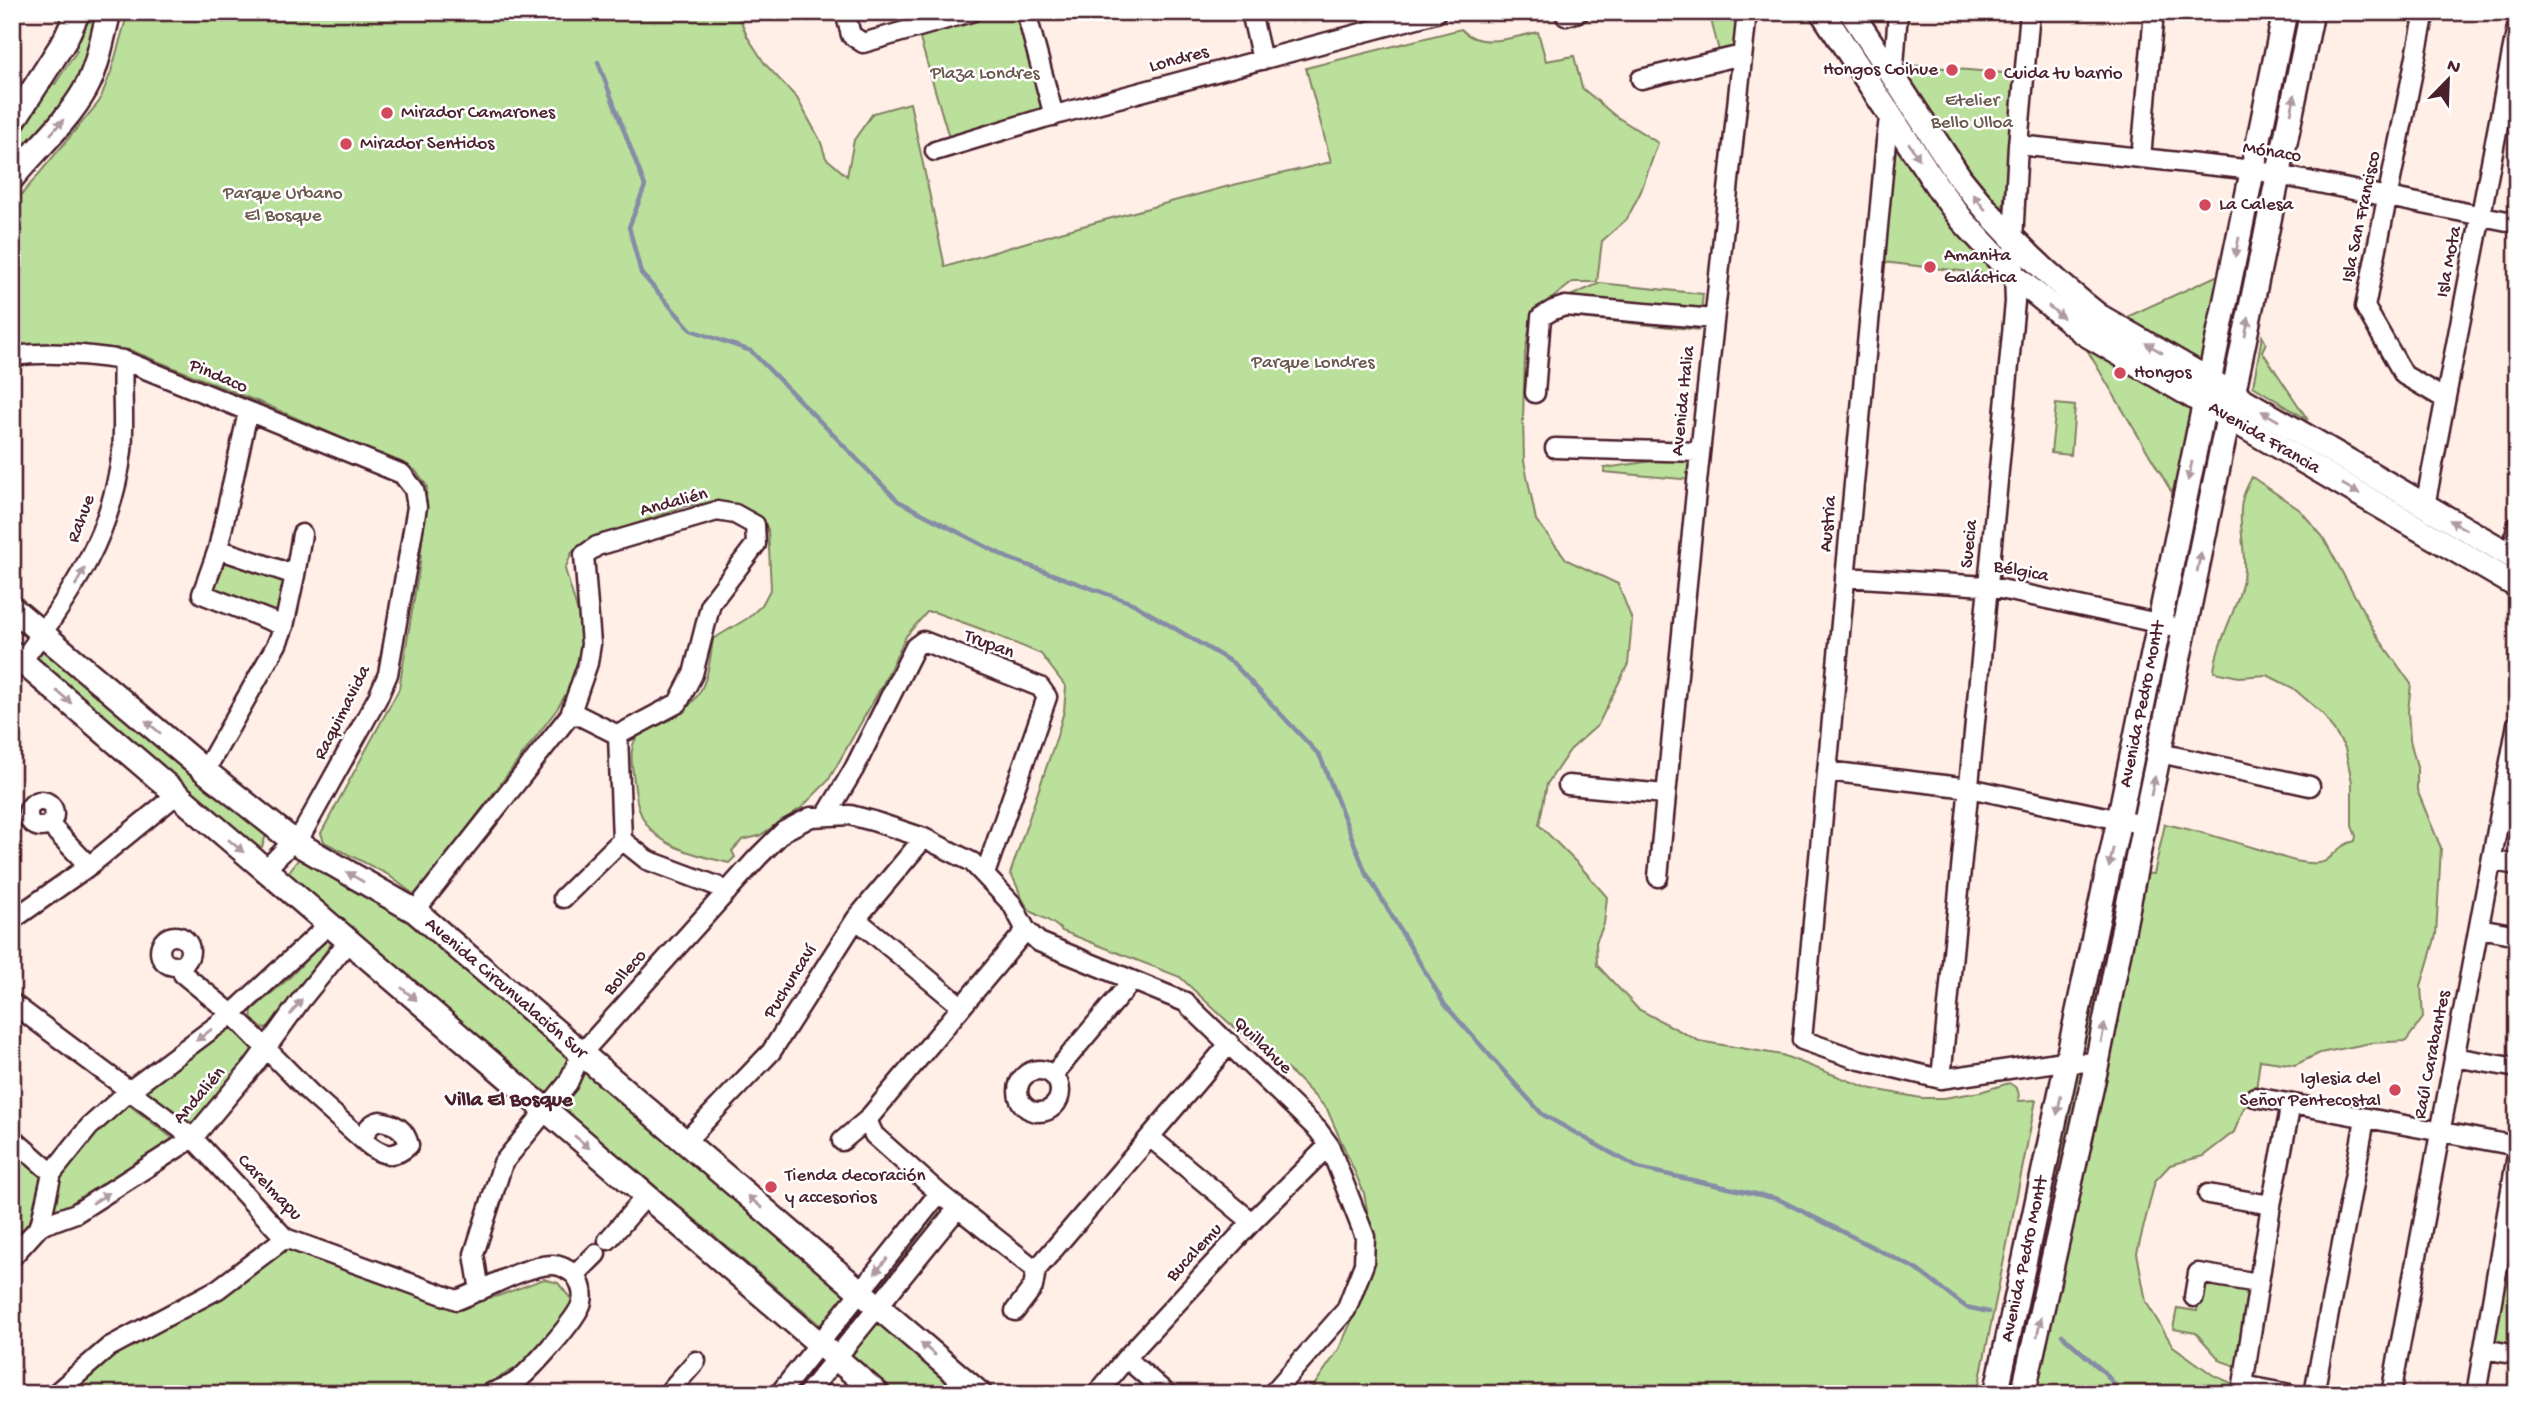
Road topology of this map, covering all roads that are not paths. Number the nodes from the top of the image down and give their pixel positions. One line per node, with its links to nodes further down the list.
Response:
1 (78, 12): 24 (main road)
2 (109, 12): 30 (main road, one-way to 2)
3 (845, 12): 4 (street)
4 (971, 12)
5 (1026, 12): 23 (street)
6 (1251, 12): 19 (street)
7 (1747, 12): 18 (street, Avenida Italia)
8 (1822, 12): 22 (main road, Avenida Francia)
9 (1851, 12): 20 (main road, Avenida Francia)
10 (1898, 12): 20 (street, Austria)
11 (2030, 12): 25 (street, Suecia)
12 (2154, 12): 27 (street)
13 (2285, 12): 28 (main road, Avenida Pedro Montt)
14 (2312, 12): 29 (main road, Avenida Pedro Montt, one-way to 14)
15 (2425, 12): 31 (street, Isla San Francisco)
16 (1437, 18): 19 (street, Londres)
17 (2517, 27): 32 (street, Isla Mota)
18 (1742, 55): 21 (street); 36 (street, Avenida Italia)
19 (1262, 60): 23 (street, Londres)
20 (1893, 77): 22 (street, Austria); 34 (main road, Avenida Francia, one-way to 20)
21 (1641, 79)
22 (1890, 115): 35 (main road, Avenida Francia, one-way to 35); 56 (street, Austria)
23 (1054, 116): 26 (street, Londres)
24 (12, 123)
25 (2018, 145): 27 (street, Mónaco); 34 (street, Suecia)
26 (935, 151)
27 (2141, 158): 28 (street, Mónaco)
28 (2254, 170): 29 (street, Mónaco); 39 (main road, Avenida Pedro Montt, one-way to 39)
29 (2279, 174): 31 (street, Mónaco); 41 (main road, Avenida Pedro Montt, one-way to 29)
30 (12, 178)
31 (2388, 197): 32 (street, Mónaco); 42 (street, Isla San Francisco)
32 (2481, 216): 33 (street, Mónaco); 42 (street, Isla Mota)
33 (2517, 223)
34 (2013, 241): 35 (street, Suecia); 39 (main road, Avenida Francia, one-way to 34)
35 (2013, 275): 43 (main road, Avenida Francia, one-way to 43); 57 (street, Suecia)
36 (1714, 319): 40 (street); 47 (street, Avenida Italia)
37 (12, 356): 38 (street, Pindaco)
38 (122, 360): 44 (street, Pindaco); 63 (street, Rahue, one-way to 38)
39 (2209, 380): 41 (main road, Avenida Francia); 43 (main road, Avenida Pedro Montt)
40 (1535, 393)
41 (2233, 394): 45 (main road, Avenida Pedro Montt); 49 (main road, Avenida Francia, one-way to 41)
42 (2445, 399): 49 (street, Isla Mota)
43 (2204, 404): 45 (main road, Avenida Francia); 60 (main road, Avenida Pedro Montt, one-way to 60)
44 (248, 412): 48 (street, Pindaco); 53 (street)
45 (2228, 418): 50 (main road, Avenida Francia, one-way to 50); 62 (main road, Avenida Pedro Montt, one-way to 45)
46 (1555, 448): 47 (street)
47 (1700, 452): 74 (street, Avenida Italia)
48 (402, 474): 82 (street, Raquimavida)
49 (2418, 501): 50 (main road); 54 (main road, Avenida Francia, one-way to 49)
50 (2400, 518): 58 (main road, Avenida Francia)
51 (2517, 526): 54 (street)
52 (302, 534): 55 (street)
53 (219, 549): 55 (street); 61 (street)
54 (2514, 557)
55 (295, 576): 61 (street)
56 (1845, 577): 57 (street, Bélgica); 70 (street, Austria)
57 (1987, 586): 60 (street, Bélgica); 73 (street, Suecia)
58 (2517, 586)
59 (12, 608): 63 (main road, Avenida Circunvalación Sur)
60 (2159, 623): 62 (street, Bélgica); 77 (main road, Avenida Pedro Montt)
61 (284, 626): 69 (street)
62 (2185, 629): 68 (main road, Avenida Pedro Montt)
63 (42, 633): 64 (street, Rahue); 69 (main road, Avenida Circunvalación Sur, one-way to 63)
64 (16, 661): 75 (main road, one-way to 75)
65 (570, 715): 67 (street); 67 (street, Andalién); 91 (street, Andalién)
66 (2517, 724): 83 (street, Raúl Carabantes)
67 (618, 735): 81 (street)
68 (2160, 753): 72 (street); 79 (main road, Avenida Pedro Montt, one-way to 68)
69 (205, 771): 82 (main road, Avenida Circunvalación Sur)
70 (1827, 771): 73 (street); 112 (street, Austria)
71 (1568, 785): 74 (street)
72 (2310, 786)
73 (1969, 789): 77 (street); 112 (street, Suecia)
74 (1665, 794): 88 (street, Avenida Italia)
75 (176, 795): 85 (street); 86 (main road, one-way to 86)
76 (827, 814): 80 (street, Bolleco); 87 (street, Trupan); 89 (street, Bolleco)
77 (2119, 821): 79 (street); 108 (main road, Avenida Pedro Montt, one-way to 108)
78 (49, 824): 85 (street)
79 (2144, 825): 109 (main road, Avenida Pedro Montt, one-way to 79)
80 (924, 838): 87 (street, Quillahue); 92 (street, Puchuncaví)
81 (622, 840): 89 (street); 90 (street)
82 (293, 841): 86 (street, Raquimavida); 91 (main road, Avenida Circunvalación Sur, one-way to 82)
83 (2493, 861): 84 (street); 95 (street, Raúl Carabantes)
84 (2517, 865)
85 (89, 866): 93 (street)
86 (264, 871): 94 (main road)
87 (985, 874): 96 (street, Quillahue)
88 (1658, 877)
89 (727, 892): 106 (street, Bolleco)
90 (563, 898)
91 (415, 911): 106 (main road, Avenida Circunvalación Sur)
92 (856, 919): 102 (street); 125 (street, Puchuncaví)
93 (12, 920)
94 (328, 925): 98 (main road); 103 (street, Andalién)
95 (2479, 928): 97 (street); 107 (street, Raúl Carabantes)
96 (1026, 930): 100 (street, Quillahue); 102 (street)
97 (2517, 935)
98 (348, 942): 105 (street, Andalién, one-way to 98); 116 (main road, one-way to 116)
99 (180, 965): 103 (street)
100 (1132, 982): 104 (street, Quillahue); 111 (street)
101 (12, 1003): 113 (street, Carelmapu)
102 (961, 1006): 118 (street)
103 (232, 1014): 105 (street); 113 (street, Andalién, one-way to 113)
104 (1230, 1043): 122 (street); 126 (street, Quillahue)
105 (267, 1047): 121 (street, Andalién); 123 (street)
106 (581, 1054): 116 (street, Bolleco); 125 (main road, Avenida Circunvalación Sur)
107 (2454, 1056): 110 (street); 119 (street, Raúl Carabantes)
108 (2068, 1062): 109 (street); 112 (street); 164 (main road, Avenida Pedro Montt, one-way to 164)
109 (2097, 1063): 165 (main road, Avenida Pedro Montt, one-way to 109)
110 (2517, 1068)
111 (1053, 1075)
112 (1941, 1079)
113 (129, 1091): 121 (street, Carelmapu); 129 (street, Andalién)
114 (2255, 1097): 115 (street)
115 (2291, 1104): 117 (street); 133 (street)
116 (546, 1111): 132 (main road, one-way to 132); 145 (street, Bolleco)
117 (2365, 1119): 119 (street); 167 (street)
118 (867, 1120): 124 (street); 130 (street)
119 (2441, 1132): 127 (street); 168 (street, Raúl Carabantes)
120 (12, 1138): 129 (street)
121 (192, 1138): 137 (street, Andalién, one-way to 121); 139 (street, Carelmapu)
122 (1151, 1138): 135 (street); 142 (street)
123 (363, 1140)
124 (842, 1141)
125 (685, 1142): 147 (main road, Avenida Circunvalación Sur, one-way to 125)
126 (1329, 1145): 135 (street, Bucalemu); 163 (street, Quillahue)
127 (2517, 1146)
128 (2517, 1155): 136 (street)
129 (52, 1173): 137 (street, Andalién)
130 (939, 1194): 134 (street); 138 (street)
131 (2208, 1194): 133 (street)
132 (646, 1196): 143 (street); 150 (main road)
133 (2271, 1205): 144 (street)
134 (957, 1209): 140 (street); 142 (street)
135 (1252, 1222): 152 (street, Bucalemu)
136 (2511, 1223): 149 (street)
137 (40, 1226): 141 (street, Andalién)
138 (906, 1235): 140 (street); 147 (street, one-way to 147)
139 (285, 1238): 145 (street, Carelmapu); 155 (street)
140 (924, 1250): 147 (street)
141 (12, 1257)
142 (1036, 1270): 148 (street)
143 (575, 1275): 145 (street, Carelmapu); 156 (street)
144 (2258, 1283): 146 (street); 166 (street)
145 (480, 1292)
146 (2194, 1297)
147 (869, 1299): 150 (street); 160 (main road, Avenida Circunvalación Sur, one-way to 147)
148 (1015, 1311)
149 (2484, 1349): 151 (street); 169 (street)
150 (827, 1351): 157 (street); 158 (street); 159 (main road)
151 (2517, 1355)
152 (1126, 1358): 161 (street, Bucalemu); 162 (street)
153 (696, 1361): 154 (street)
154 (675, 1391)
155 (55, 1394)
156 (488, 1394)
157 (779, 1394)
158 (807, 1394)
159 (878, 1394)
160 (979, 1394)
161 (1097, 1394)
162 (1167, 1394)
163 (1272, 1394)
164 (1996, 1394)
165 (2023, 1394)
166 (2290, 1394)
167 (2314, 1394)
168 (2391, 1394)
169 (2476, 1394)

